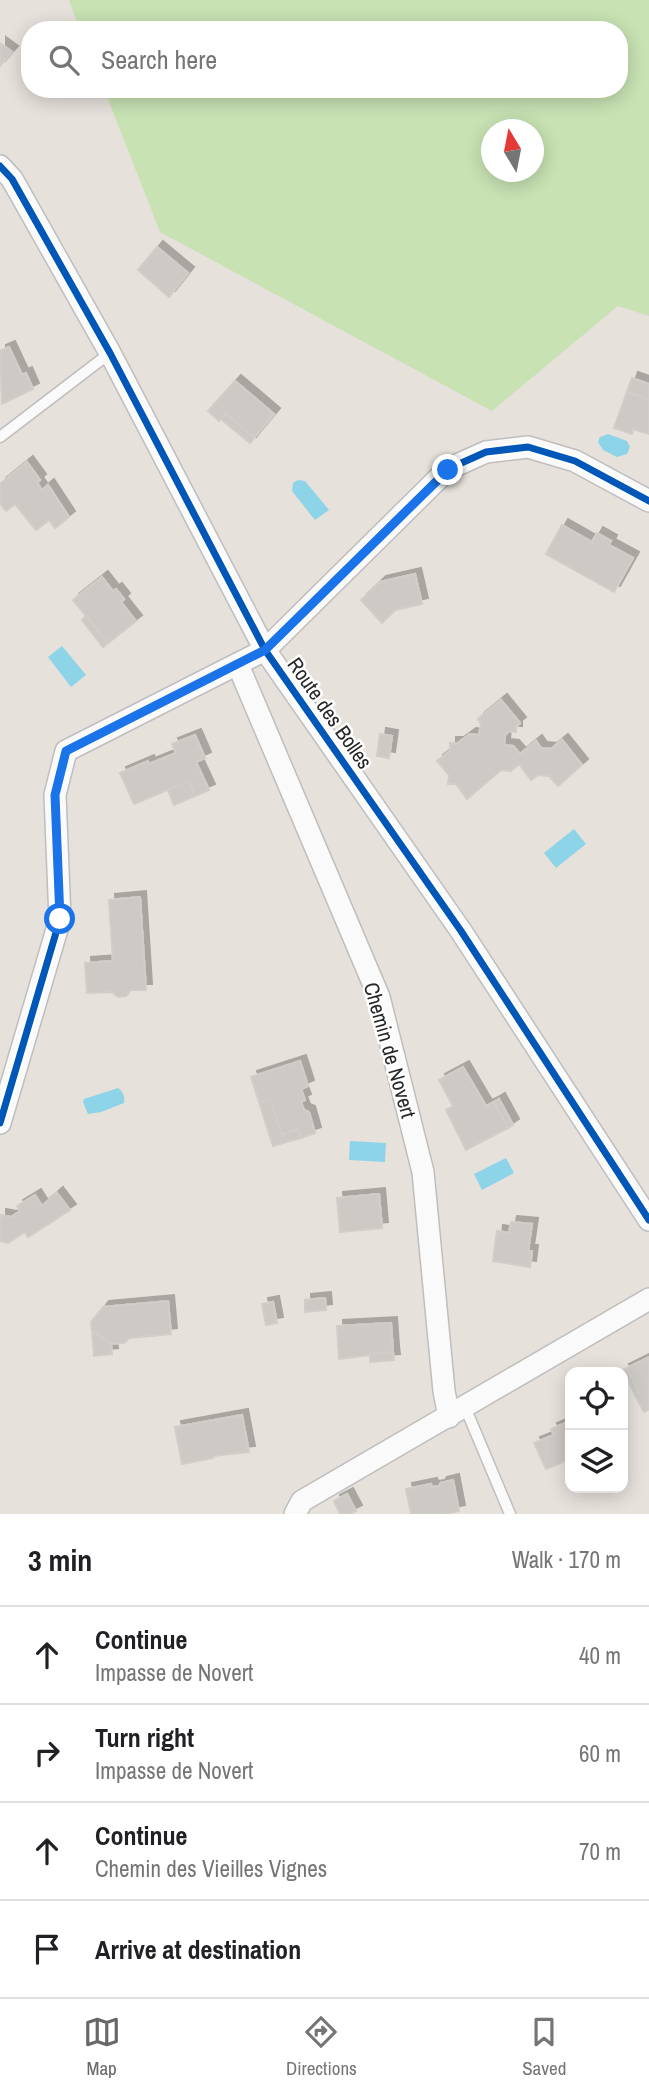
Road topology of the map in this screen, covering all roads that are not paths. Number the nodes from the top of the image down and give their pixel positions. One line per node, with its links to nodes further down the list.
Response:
1 (0, 166): 2 (street, Route des Bolles)
2 (110, 352): 3 (lane); 5 (street, Route des Bolles)
3 (0, 437)
4 (649, 501): 5 (street)
5 (265, 650): 6 (street); 8 (street, Route des Bolles)
6 (238, 664): 7 (street); 10 (street, Chemin de Novert)
7 (0, 1123)
8 (649, 1220)
9 (649, 1299): 10 (street)
10 (457, 1412): 11 (street); 12 (lane)
11 (295, 1514)
12 (510, 1514)

